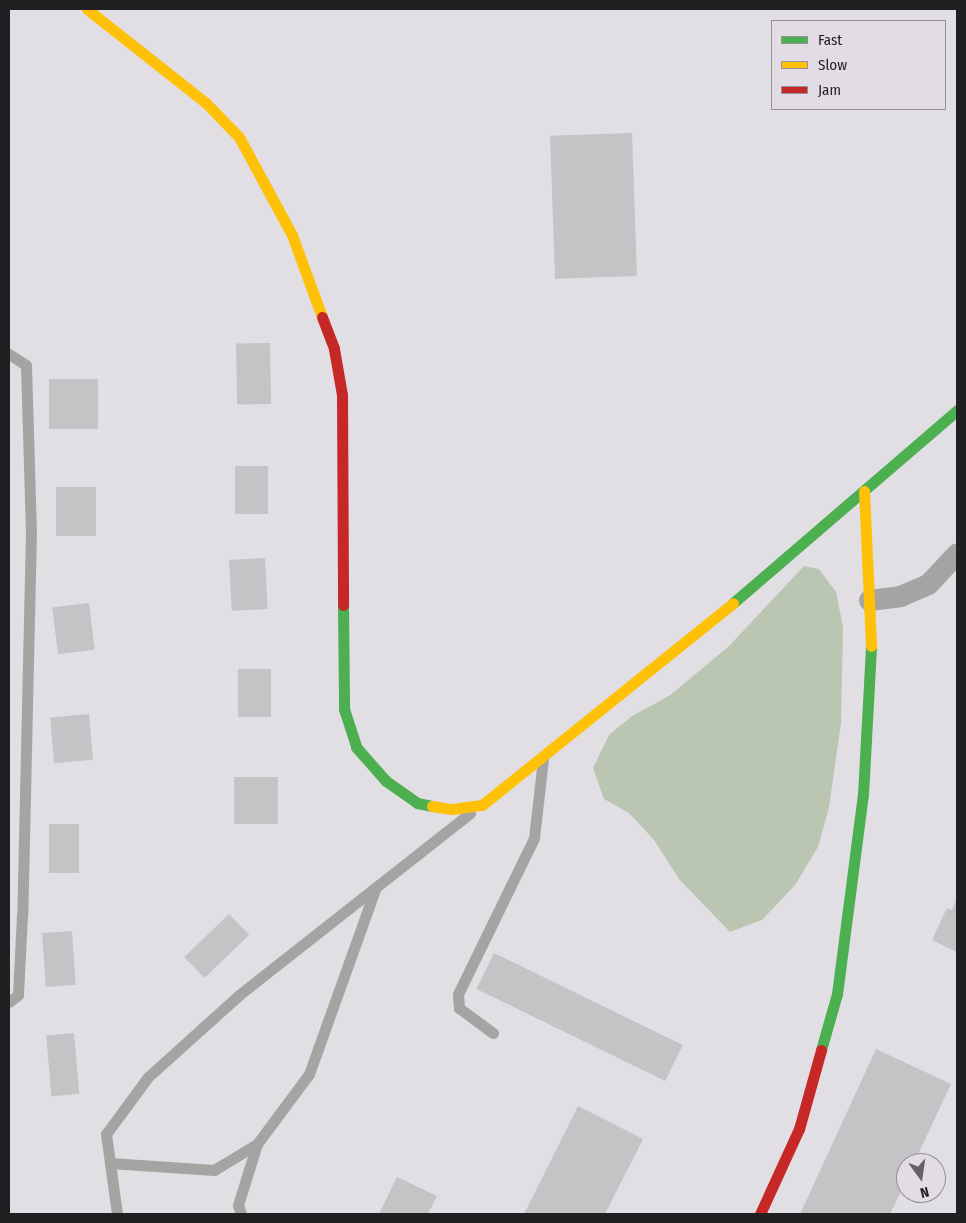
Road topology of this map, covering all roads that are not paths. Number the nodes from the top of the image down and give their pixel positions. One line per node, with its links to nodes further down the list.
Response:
1 (87, 9): 8 (street)
2 (9, 354): 10 (lane)
3 (957, 410): 4 (street)
4 (864, 491): 6 (street); 7 (street)
5 (957, 553): 6 (street)
6 (869, 600): 16 (street)
7 (543, 755): 8 (street); 11 (lane)
8 (482, 804): 9 (lane)
9 (375, 890): 12 (lane); 13 (lane)
10 (9, 1002)
11 (494, 1033)
12 (257, 1144): 13 (lane); 15 (lane)
13 (110, 1163): 14 (lane)
14 (116, 1214)
15 (240, 1214)
16 (760, 1214)

